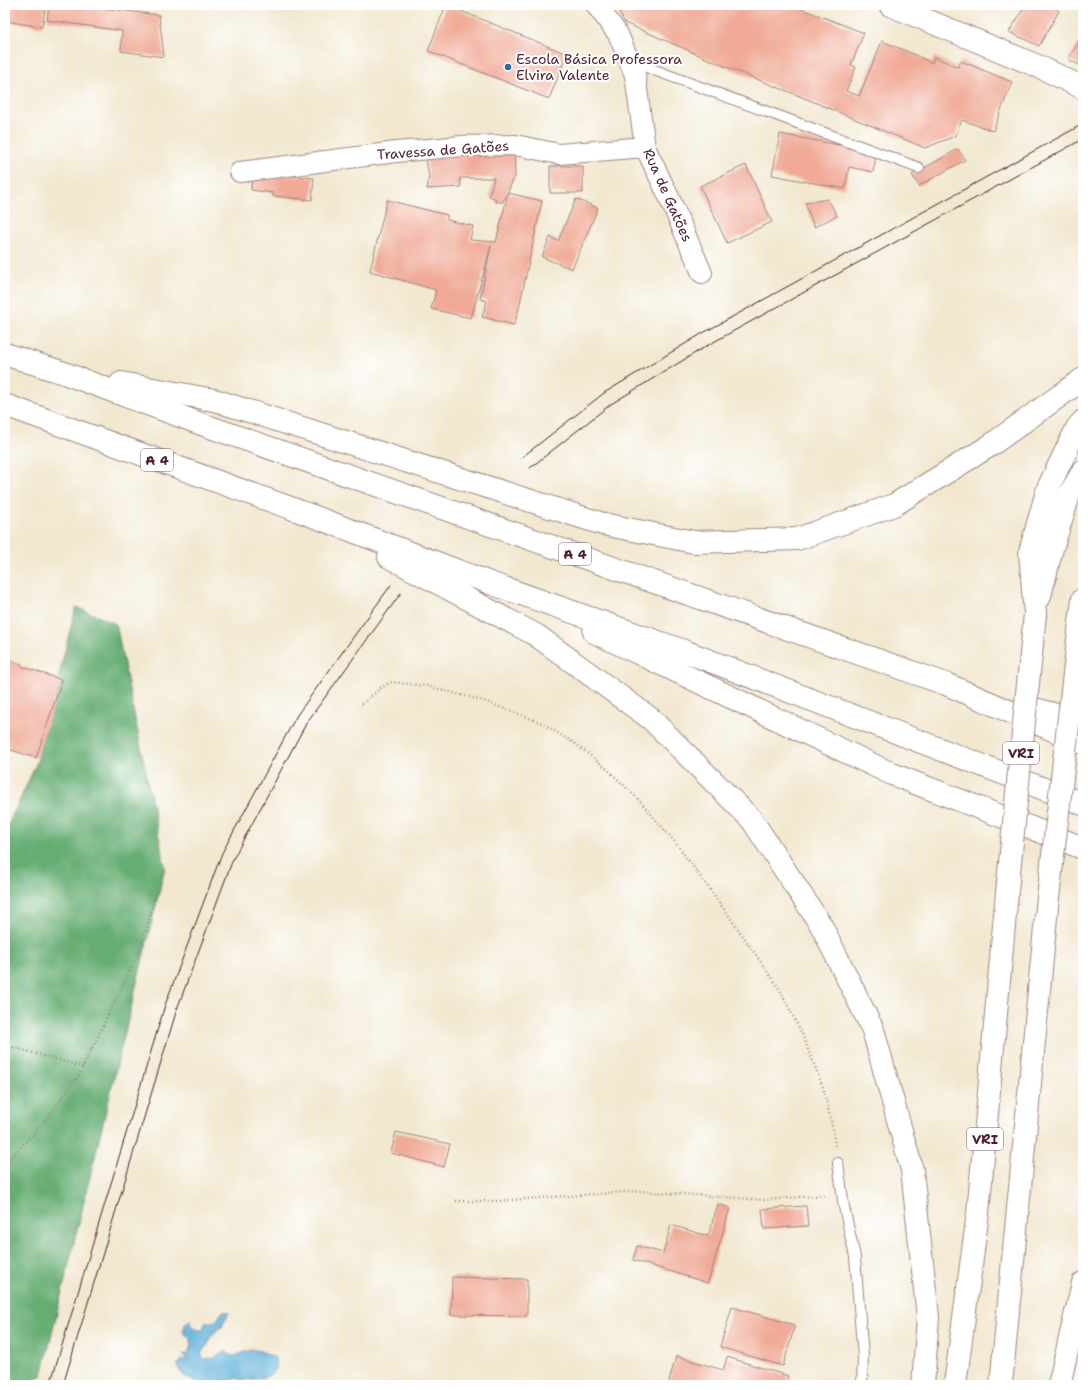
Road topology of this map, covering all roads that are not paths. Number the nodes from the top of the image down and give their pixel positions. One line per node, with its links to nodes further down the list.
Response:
1 (596, 5): 3 (street, Rua de Gatões)
2 (890, 5): 4 (main road)
3 (629, 61): 5 (street, Rua de Gatões); 6 (lane)
4 (1083, 88)
5 (645, 147): 7 (street, Travessa de Gatões); 8 (street, Rua de Gatões)
6 (919, 168)
7 (240, 172)
8 (702, 273)
9 (5, 354): 10 (main road, A 4)
10 (64, 374): 11 (main road); 19 (main road, A 4)
11 (1083, 379)
12 (5, 405): 15 (main road, A 4)
13 (1083, 421): 18 (main road, VRI)
14 (1083, 471): 18 (main road, VRI)
15 (310, 515): 16 (main road, A 4); 27 (main road)
16 (490, 583): 22 (main road, A 4); 23 (main road)
17 (1083, 598): 29 (main road, VRI, bridge)
18 (1035, 614): 28 (main road, VRI, bridge)
19 (946, 684): 20 (main road); 21 (main road, A 4)
20 (1083, 722)
21 (1083, 743)
22 (1083, 804)
23 (1083, 848)
24 (838, 1164): 26 (lane)
25 (1083, 1283): 30 (main road)
26 (862, 1385)
27 (923, 1385)
28 (955, 1385)
29 (1001, 1385)
30 (1059, 1385)

